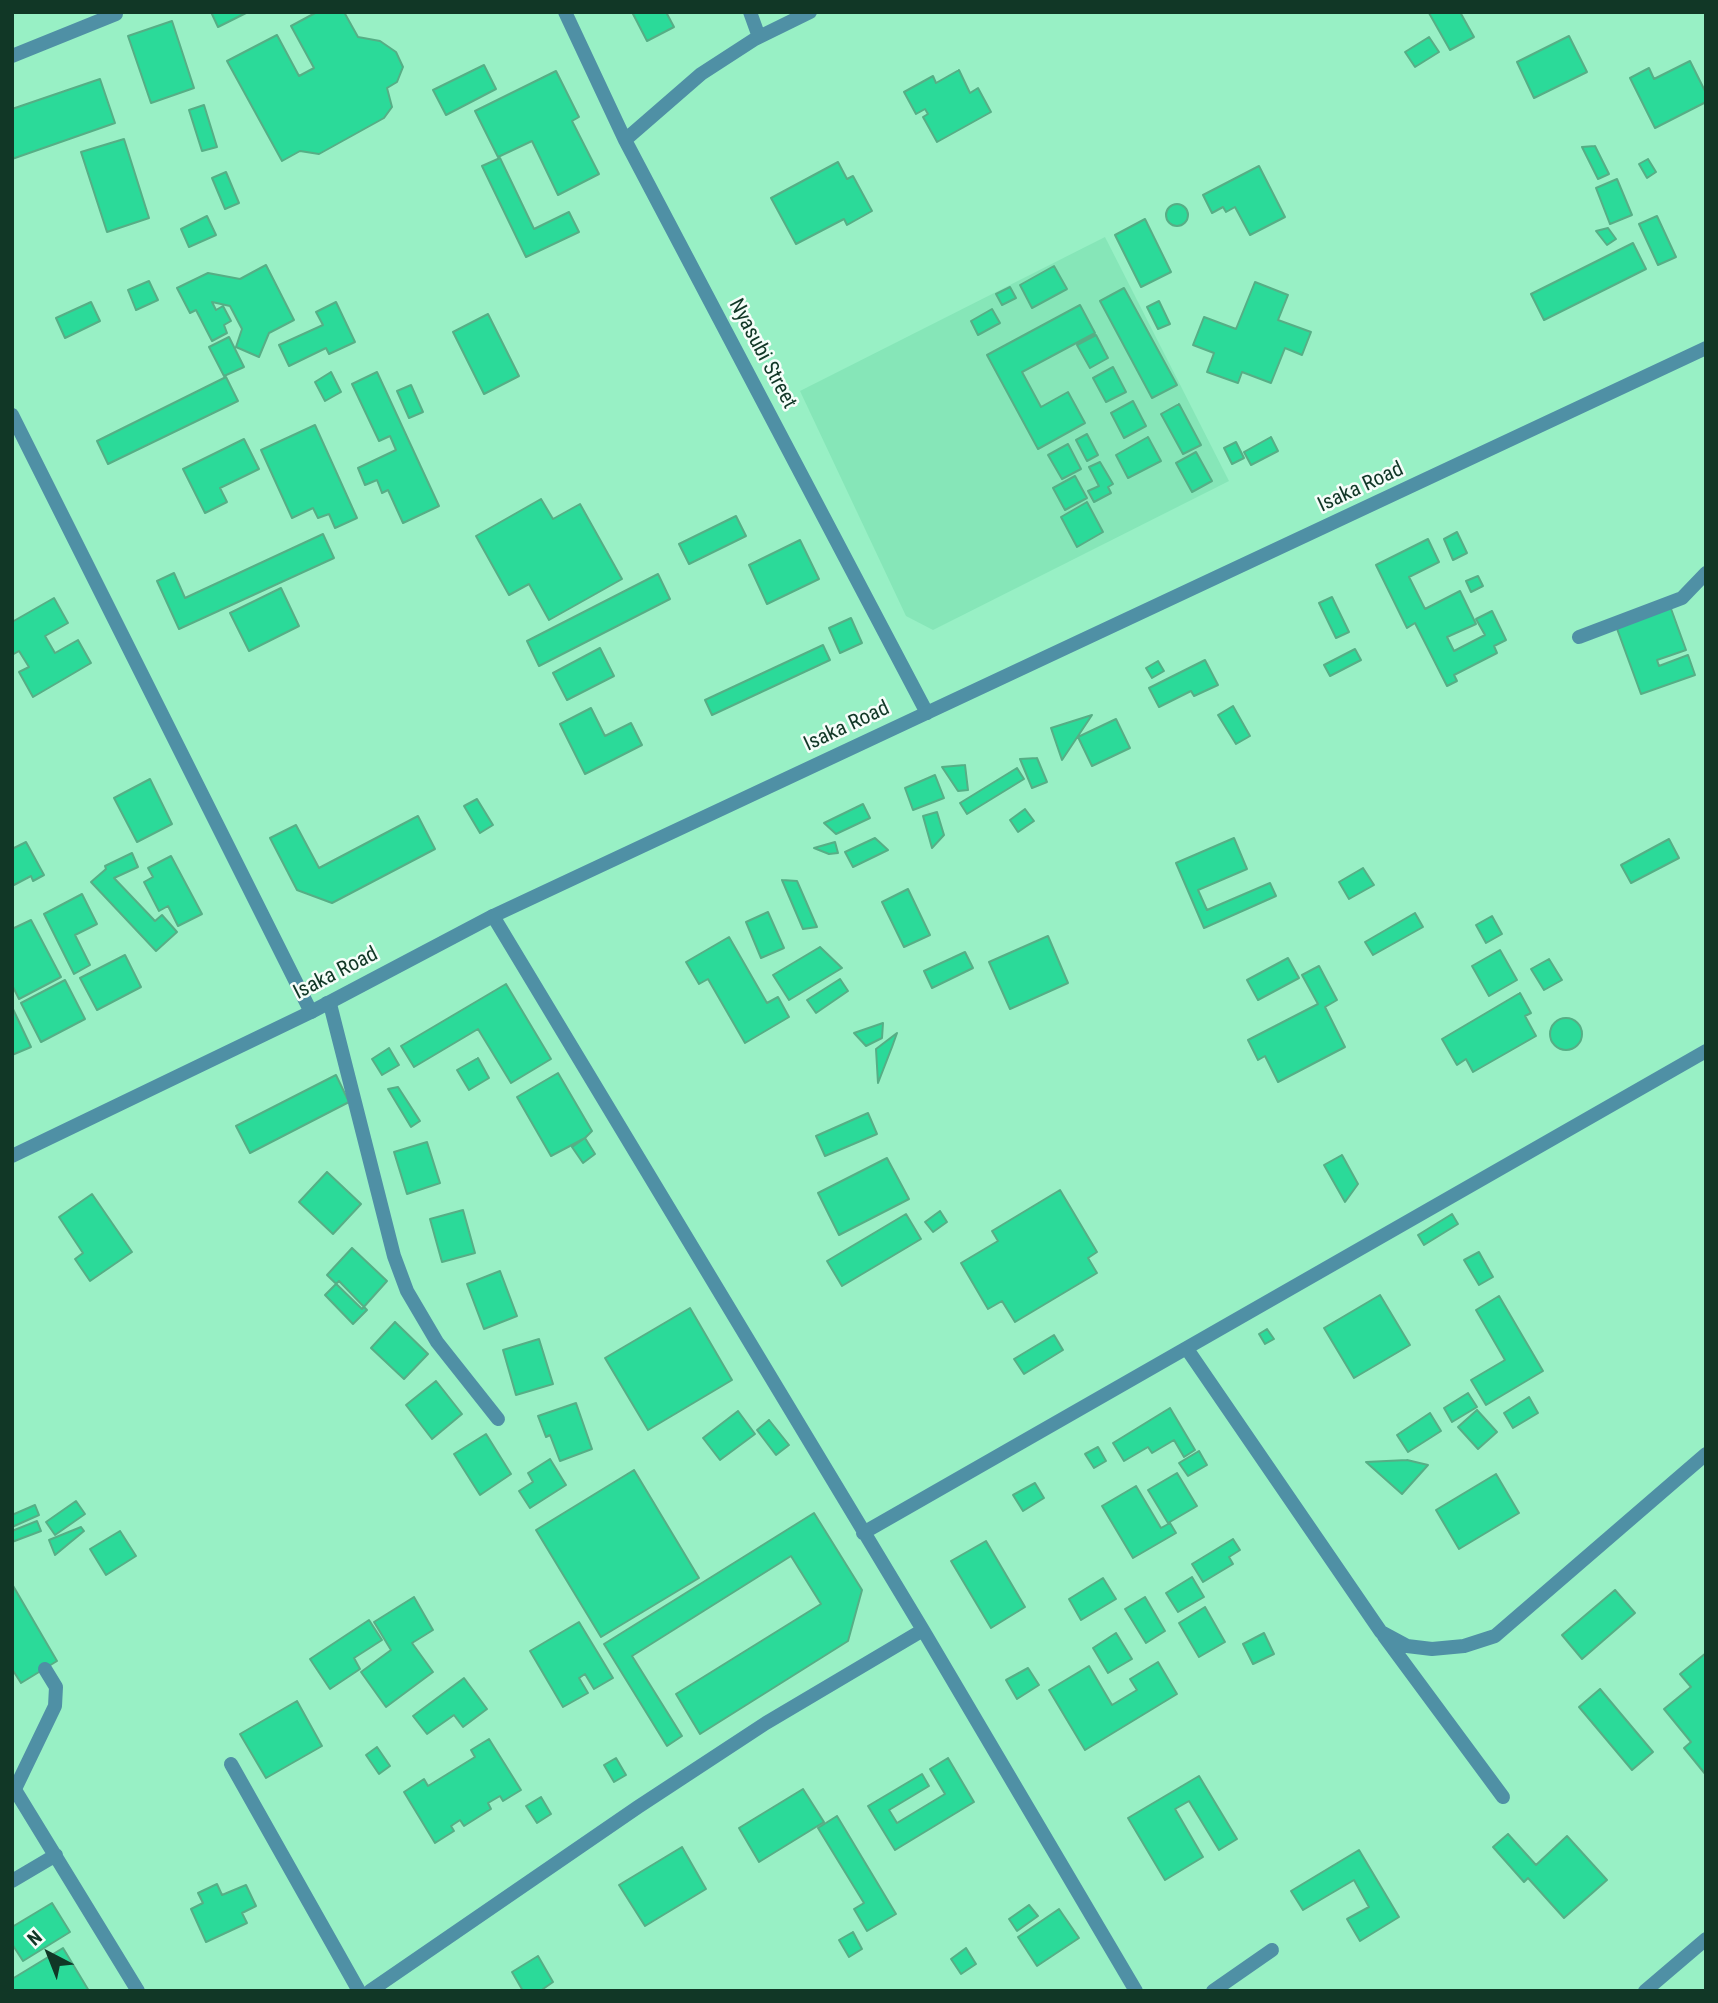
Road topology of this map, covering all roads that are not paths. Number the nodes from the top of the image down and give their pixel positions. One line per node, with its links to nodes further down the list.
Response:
1 (565, 12): 7 (street, Nyasubi Street)
2 (750, 12): 5 (street)
3 (810, 12): 5 (street)
4 (116, 13): 6 (street)
5 (759, 37): 7 (street)
6 (12, 56)
7 (625, 140): 12 (street, Nyasubi Street)
8 (1706, 348): 12 (street, Isaka Road)
9 (12, 415): 15 (street)
10 (1706, 573): 11 (street)
11 (1579, 637)
12 (927, 713): 13 (street, Isaka Road)
13 (493, 916): 14 (street, Isaka Road); 21 (street)
14 (327, 1003): 15 (street, Isaka Road); 19 (street)
15 (311, 1012): 17 (street, Isaka Road)
16 (1706, 1051): 18 (street)
17 (12, 1156)
18 (1187, 1349): 21 (street); 23 (street)
19 (498, 1419)
20 (1706, 1454): 23 (street)
21 (863, 1533): 22 (street)
22 (923, 1630): 34 (street); 35 (street)
23 (1381, 1632): 27 (street)
24 (45, 1669): 26 (street)
25 (231, 1764): 33 (street)
26 (14, 1787): 28 (street)
27 (1503, 1797)
28 (56, 1855): 29 (street); 32 (street)
29 (12, 1881)
30 (1706, 1939): 37 (street)
31 (1272, 1950): 36 (street)
32 (138, 1991)
33 (359, 1991)
34 (370, 1991)
35 (1136, 1991)
36 (1213, 1991)
37 (1645, 1991)

